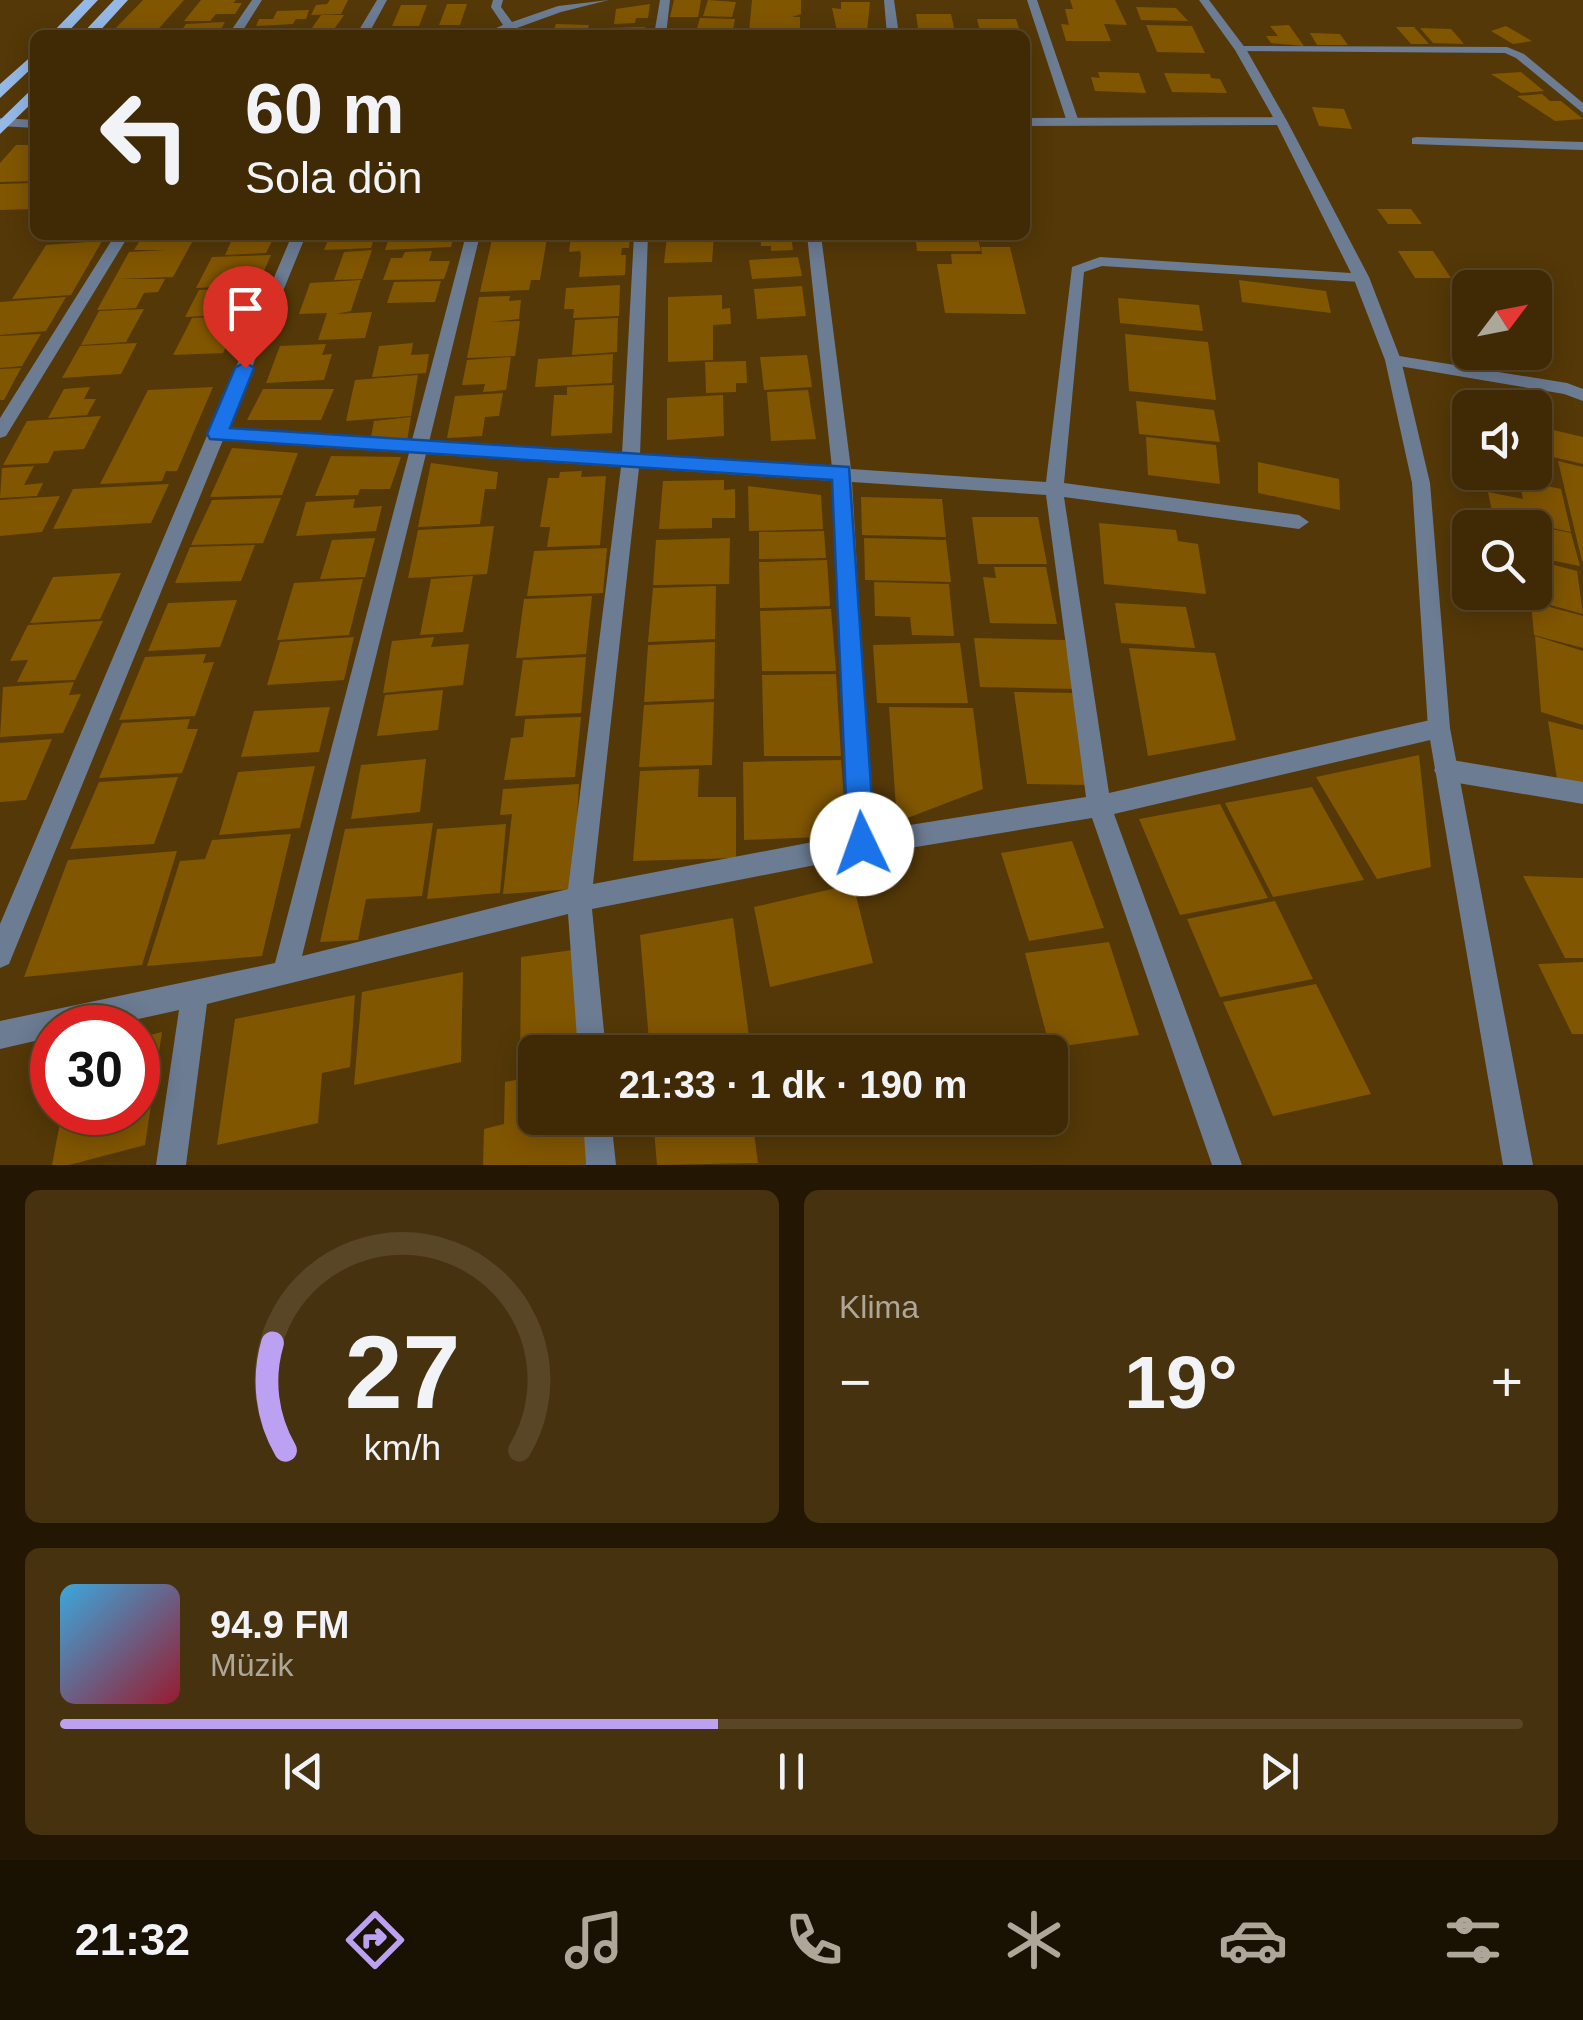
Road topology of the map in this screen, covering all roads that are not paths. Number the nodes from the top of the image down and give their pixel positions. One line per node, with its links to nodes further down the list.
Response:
1 (92, 0): 11 (main road)
2 (121, 0): 12 (main road)
3 (257, 0): 13 (street)
4 (382, 0): 14 (street)
5 (498, 0): 15 (street)
6 (604, 0): 15 (street)
7 (665, 0): 16 (street)
8 (889, 0): 17 (street)
9 (1032, 0): 25 (street)
10 (1204, 0): 18 (street)
11 (62, 30)
12 (93, 30)
13 (237, 30)
14 (365, 30)
15 (512, 30)
16 (661, 30)
17 (893, 30)
18 (1240, 49): 22 (street); 23 (street)
19 (30, 62): 20 (main road)
20 (0, 93)
21 (30, 97): 27 (main road)
22 (1583, 110)
23 (1281, 121): 25 (street); 35 (street)
24 (1030, 122): 25 (street)
25 (1073, 122)
26 (30, 124): 27 (street)
27 (2, 125)
28 (1417, 142): 29 (street)
29 (1583, 146)
30 (119, 240): 38 (street)
31 (297, 240): 39 (street)
32 (472, 240): 40 (street)
33 (641, 240): 41 (street)
34 (815, 240): 42 (street)
35 (1361, 276): 36 (street); 43 (street)
36 (1393, 360): 37 (street); 45 (street)
37 (1583, 395)
38 (0, 432)
39 (218, 434): 40 (street); 51 (street)
40 (419, 448): 41 (street); 52 (street)
41 (631, 462): 42 (street); 50 (street)
42 (842, 473): 43 (street); 49 (street)
43 (1054, 489): 44 (street); 48 (street)
44 (1299, 522)
45 (1439, 728): 46 (street); 48 (street)
46 (1446, 770): 47 (street); 60 (street)
47 (1583, 794)
48 (1099, 806): 49 (street); 59 (street)
49 (862, 844): 50 (street)
50 (579, 900): 52 (street); 55 (street)
51 (0, 954)
52 (285, 974): 53 (street)
53 (195, 991): 54 (street); 57 (street)
54 (0, 1035)
55 (591, 1035)
56 (598, 1135): 58 (street)
57 (172, 1165)
58 (601, 1165)
59 (1227, 1165)
60 (1518, 1165)

